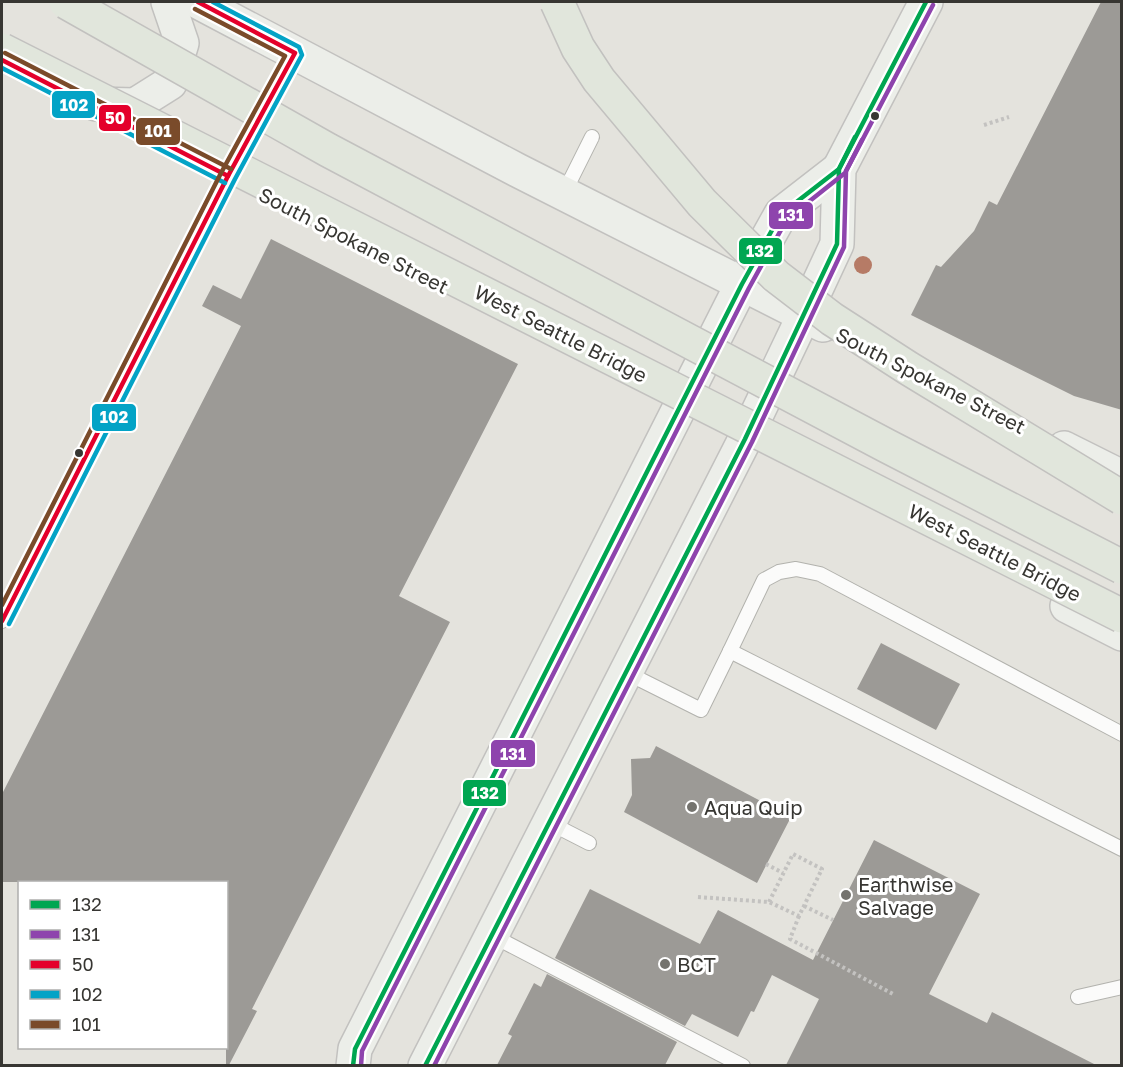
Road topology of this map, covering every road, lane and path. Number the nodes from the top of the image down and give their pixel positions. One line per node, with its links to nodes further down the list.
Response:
1 (66, 2): 22 (highway, bridge)
2 (168, 2): 9 (main road)
3 (198, 2): 7 (main road, South Spokane Street)
4 (557, 2): 21 (highway, bridge)
5 (926, 2): 13 (main road)
6 (2, 50): 23 (highway, West Seattle Bridge, bridge)
7 (295, 53): 14 (lane); 15 (main road, South Spokane Street)
8 (2, 60): 9 (main road, South Spokane Street)
9 (85, 103): 14 (main road, South Spokane Street)
10 (1009, 117): 11 (path)
11 (984, 125)
12 (592, 137): 15 (lane)
13 (839, 169): 16 (main road); 17 (main road)
14 (228, 176): 18 (main road, South Spokane Street); 24 (lane)
15 (564, 193): 16 (main road, South Spokane Street)
16 (742, 284): 17 (main road, South Spokane Street); 18 (main road)
17 (804, 315): 19 (main road); 20 (main road, South Spokane Street)
18 (680, 406): 19 (main road, South Spokane Street); 43 (main road)
19 (745, 439): 25 (main road, South Spokane Street); 27 (main road)
20 (1122, 477)
21 (1122, 498)
22 (1122, 567)
23 (1122, 616)
24 (2, 621)
25 (1122, 634)
26 (730, 651): 27 (lane); 28 (lane); 31 (lane)
27 (625, 672): 29 (main road)
28 (1122, 734)
29 (548, 822): 30 (lane); 39 (main road)
30 (589, 843)
31 (1122, 849)
32 (766, 864): 33 (path)
33 (783, 873): 35 (path); 36 (path)
34 (698, 897): 35 (path)
35 (769, 902): 37 (path)
36 (804, 906): 37 (path); 38 (path)
37 (799, 916): 41 (path)
38 (833, 920)
39 (490, 934): 44 (main road); 45 (lane)
40 (1122, 987): 42 (lane)
41 (893, 994)
42 (1078, 997)
43 (353, 1065)
44 (425, 1065)
45 (743, 1065)

